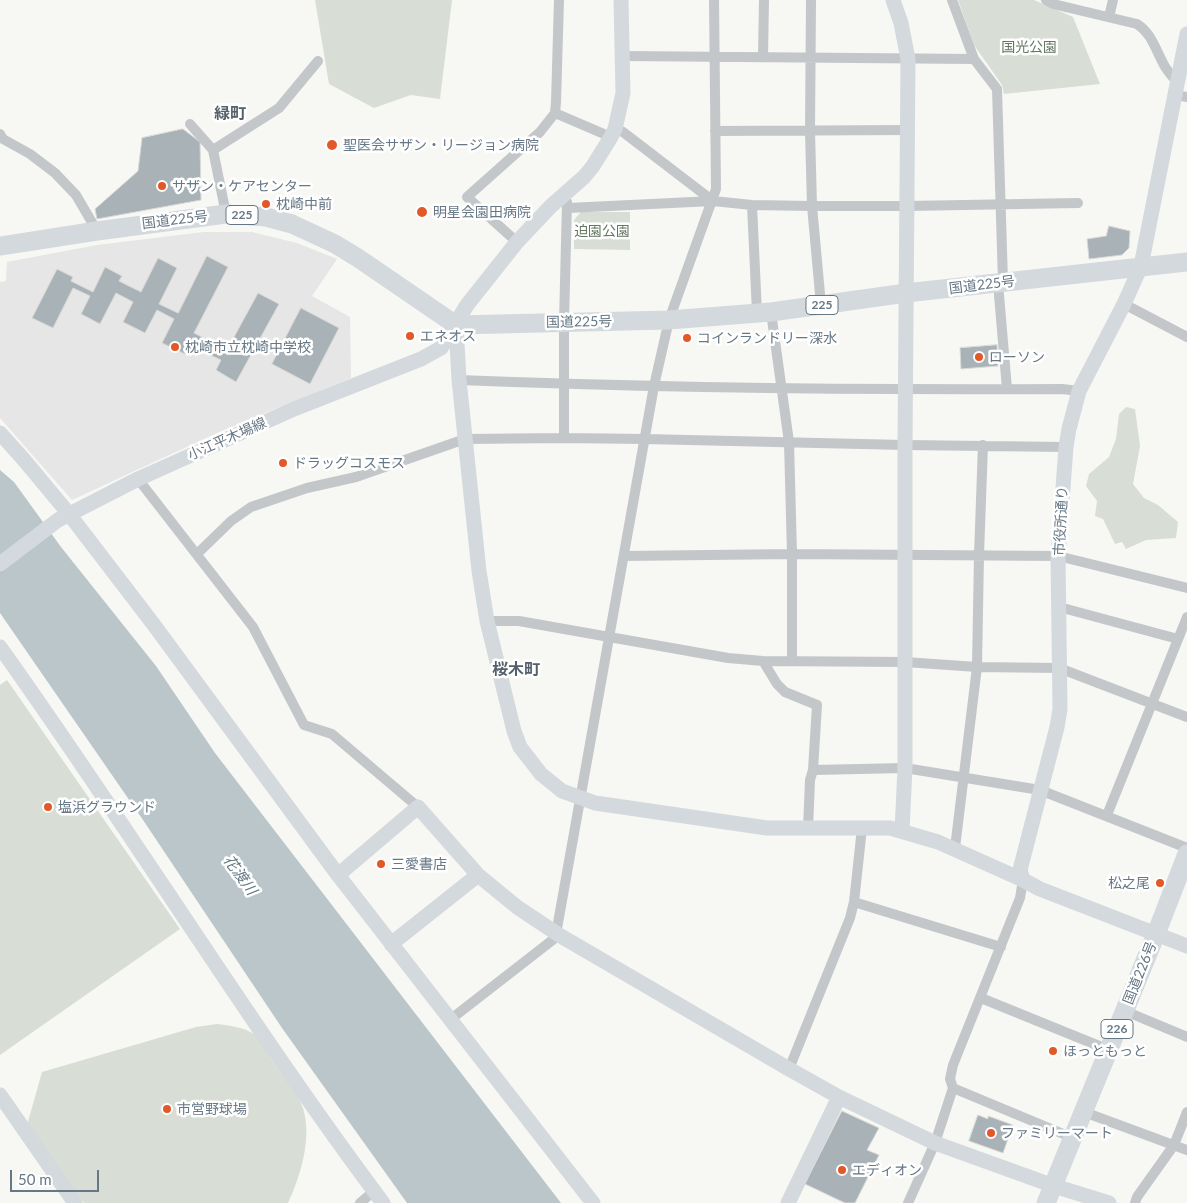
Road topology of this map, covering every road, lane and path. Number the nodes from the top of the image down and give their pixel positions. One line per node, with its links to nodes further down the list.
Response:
1 (559, 0): 20 (street)
2 (621, 0): 12 (street)
3 (714, 0): 13 (street)
4 (764, 0): 14 (street)
5 (812, 0): 15 (street)
6 (893, 0): 16 (street)
7 (952, 0): 17 (street)
8 (1046, 0): 10 (street)
9 (1113, 0): 10 (street)
10 (1109, 17): 19 (street)
11 (1187, 34): 19 (street, 市役所通り)
12 (622, 56): 13 (street); 25 (street)
13 (714, 57): 14 (street); 24 (street)
14 (763, 57): 15 (street)
15 (811, 58): 16 (street); 22 (street)
16 (908, 59): 17 (street); 23 (street)
17 (974, 59): 32 (street)
18 (318, 61): 27 (street)
19 (1180, 91): 40 (street, 市役所通り)
20 (555, 113): 25 (street); 37 (street)
21 (190, 124): 27 (street)
22 (810, 130): 23 (street); 24 (street); 33 (street)
23 (908, 130): 34 (street)
24 (715, 131): 29 (street)
25 (613, 133): 28 (street, 小江平木場線); 29 (street)
26 (0, 134): 36 (street)
27 (213, 150): 35 (street)
28 (567, 201): 29 (street); 37 (street, 小江平木場線); 47 (street)
29 (712, 201): 31 (street); 46 (street)
30 (1078, 202): 32 (street)
31 (752, 204): 33 (street); 45 (street)
32 (1002, 205): 34 (street); 41 (street)
33 (812, 206): 34 (street); 44 (street)
34 (907, 206): 42 (street)
35 (226, 214): 36 (highway, 国道225号 / 225); 48 (highway, 国道225号 / 225)
36 (97, 230): 38 (highway, 国道225号 / 225)
37 (517, 242): 48 (street, 小江平木場線)
38 (0, 246)
39 (1187, 262): 40 (highway, 国道225号 / 225)
40 (1141, 266): 41 (highway, 国道225号 / 225); 43 (street, 市役所通り)
41 (1000, 282): 42 (highway, 国道225号 / 225); 55 (street)
42 (906, 293): 44 (highway, 国道225号 / 225); 54 (street)
43 (1124, 304): 49 (street); 56 (street, 市役所通り)
44 (821, 305): 45 (highway, 国道225号 / 225)
45 (764, 312): 46 (highway, 国道225号 / 225); 53 (street)
46 (669, 320): 47 (highway, 国道225号 / 225); 52 (street)
47 (564, 322): 48 (highway, 国道225号 / 225); 51 (street)
48 (456, 325): 50 (street); 65 (street, 小江平木場線)
49 (1187, 337)
50 (458, 380): 51 (street); 59 (street)
51 (564, 384): 52 (street); 58 (street)
52 (654, 386): 53 (street); 60 (street)
53 (781, 387): 54 (street); 61 (street)
54 (905, 390): 55 (street); 62 (street)
55 (1007, 390): 56 (street)
56 (1079, 391): 64 (street, 市役所通り)
57 (0, 433): 66 (street)
58 (564, 438): 59 (street); 60 (street)
59 (465, 439): 67 (street); 77 (street)
60 (646, 439): 61 (street); 70 (street)
61 (789, 442): 62 (street); 68 (street)
62 (905, 445): 63 (street); 71 (street)
63 (984, 445): 64 (street); 69 (street)
64 (1066, 447): 72 (street, 市役所通り)
65 (138, 479): 66 (street, 小江平木場線); 67 (street)
66 (64, 517): 73 (street, 小江平木場線); 101 (street)
67 (197, 554): 93 (street)
68 (792, 554): 70 (street); 71 (street); 82 (street)
69 (979, 555): 71 (street); 72 (street); 84 (street)
70 (624, 556): 78 (street)
71 (905, 556): 83 (street)
72 (1058, 556): 74 (street); 75 (street, 市役所通り)
73 (0, 564)
74 (1187, 588)
75 (1059, 606): 79 (street); 85 (street, 市役所通り)
76 (1187, 617): 79 (street)
77 (487, 621): 78 (street); 92 (street)
78 (609, 638): 81 (street); 92 (street)
79 (1178, 639): 86 (street)
80 (0, 648): 126 (street)
81 (763, 661): 82 (street); 89 (street)
82 (792, 661): 83 (street)
83 (905, 662): 84 (street); 88 (street)
84 (977, 668): 85 (street); 90 (street)
85 (1059, 668): 86 (street); 91 (street, 市役所通り)
86 (1152, 703): 87 (street); 94 (street)
87 (1187, 716)
88 (905, 768): 89 (street); 90 (street); 97 (street)
89 (813, 770): 96 (street)
90 (964, 779): 91 (street); 98 (street)
91 (1040, 790): 94 (street); 103 (street, 市役所通り)
92 (580, 798): 96 (street); 105 (street)
93 (418, 807): 101 (street); 102 (street)
94 (1107, 815): 99 (street)
95 (862, 828): 96 (street); 97 (street); 104 (street)
96 (808, 829)
97 (902, 831): 98 (street)
98 (955, 848): 103 (street)
99 (1187, 848)
100 (1187, 854): 106 (highway, 国道226号 / 226)
101 (338, 875): 107 (street)
102 (478, 876): 105 (street); 107 (street)
103 (1024, 880): 106 (street); 109 (street)
104 (854, 902): 109 (street); 115 (street)
105 (557, 934): 112 (street); 115 (street)
106 (1156, 934): 108 (street); 111 (highway, 国道226号 / 226)
107 (391, 944): 112 (street)
108 (1187, 946)
109 (1001, 947): 110 (street)
110 (980, 998): 114 (street); 116 (street)
111 (1125, 1011): 113 (street); 114 (highway, 国道226号 / 226)
112 (451, 1019): 129 (street)
113 (1187, 1037)
114 (1109, 1050): 119 (highway, 国道226号 / 226)
115 (789, 1069): 118 (street)
116 (952, 1088): 121 (street); 122 (street)
117 (0, 1095): 127 (street)
118 (839, 1097): 122 (street); 130 (street)
119 (1084, 1112): 121 (highway, 国道226号 / 226); 123 (street)
120 (1187, 1112): 123 (street)
121 (1073, 1138): 125 (highway, 国道226号 / 226)
122 (936, 1143): 125 (street); 131 (street)
123 (1174, 1145): 124 (street); 134 (street)
124 (1187, 1150)
125 (1054, 1186): 132 (highway, 国道226号 / 226); 133 (street)
126 (378, 1197): 128 (street)
127 (75, 1203)
128 (360, 1203)
129 (593, 1203)
130 (788, 1203)
131 (908, 1203)
132 (1046, 1203)
133 (1109, 1203)
134 (1135, 1203)

